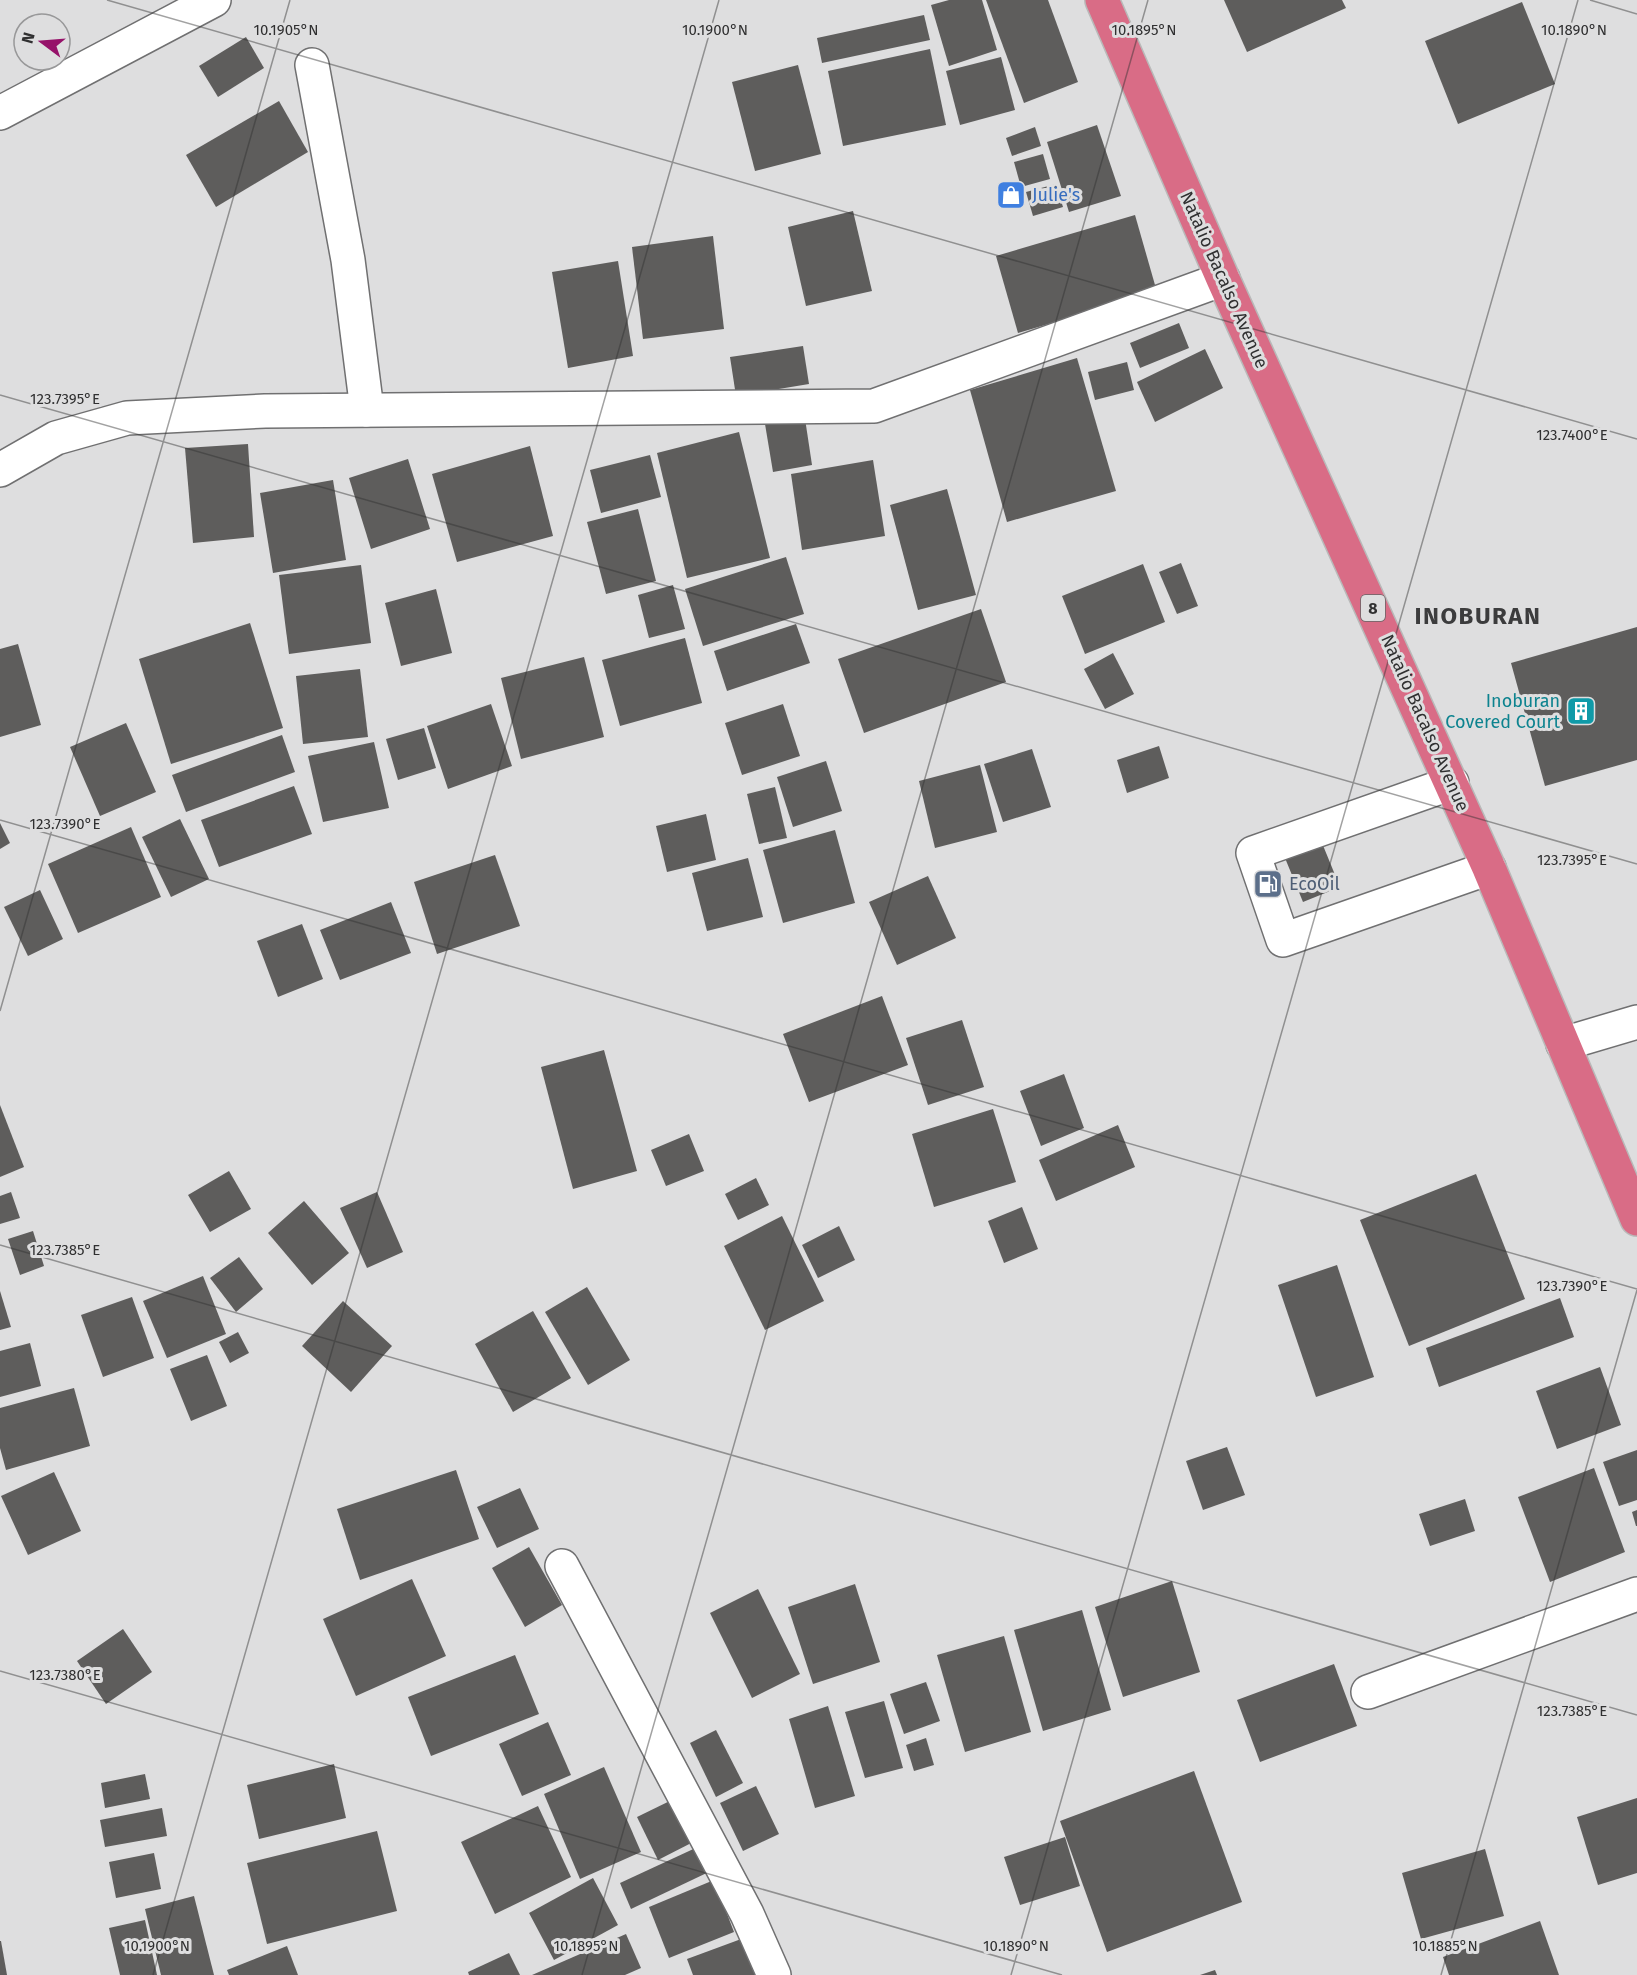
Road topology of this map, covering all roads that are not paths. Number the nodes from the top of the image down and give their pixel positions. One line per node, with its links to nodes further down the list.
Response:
1 (213, 0): 4 (street)
2 (1102, 0): 5 (highway, Natalio Bacalso Avenue / 8)
3 (312, 65): 6 (street)
4 (0, 113)
5 (1223, 279): 6 (street); 8 (highway, Natalio Bacalso Avenue / 8)
6 (367, 410): 7 (street)
7 (0, 470)
8 (1452, 783): 9 (highway, Natalio Bacalso Avenue / 8); 9 (street)
9 (1490, 868): 11 (highway, Natalio Bacalso Avenue / 8)
10 (1637, 1022): 11 (street)
11 (1563, 1044): 12 (highway, Natalio Bacalso Avenue / 8)
12 (1637, 1219)
13 (562, 1566): 16 (street)
14 (1637, 1594): 15 (street)
15 (1368, 1692)
16 (774, 1975)

